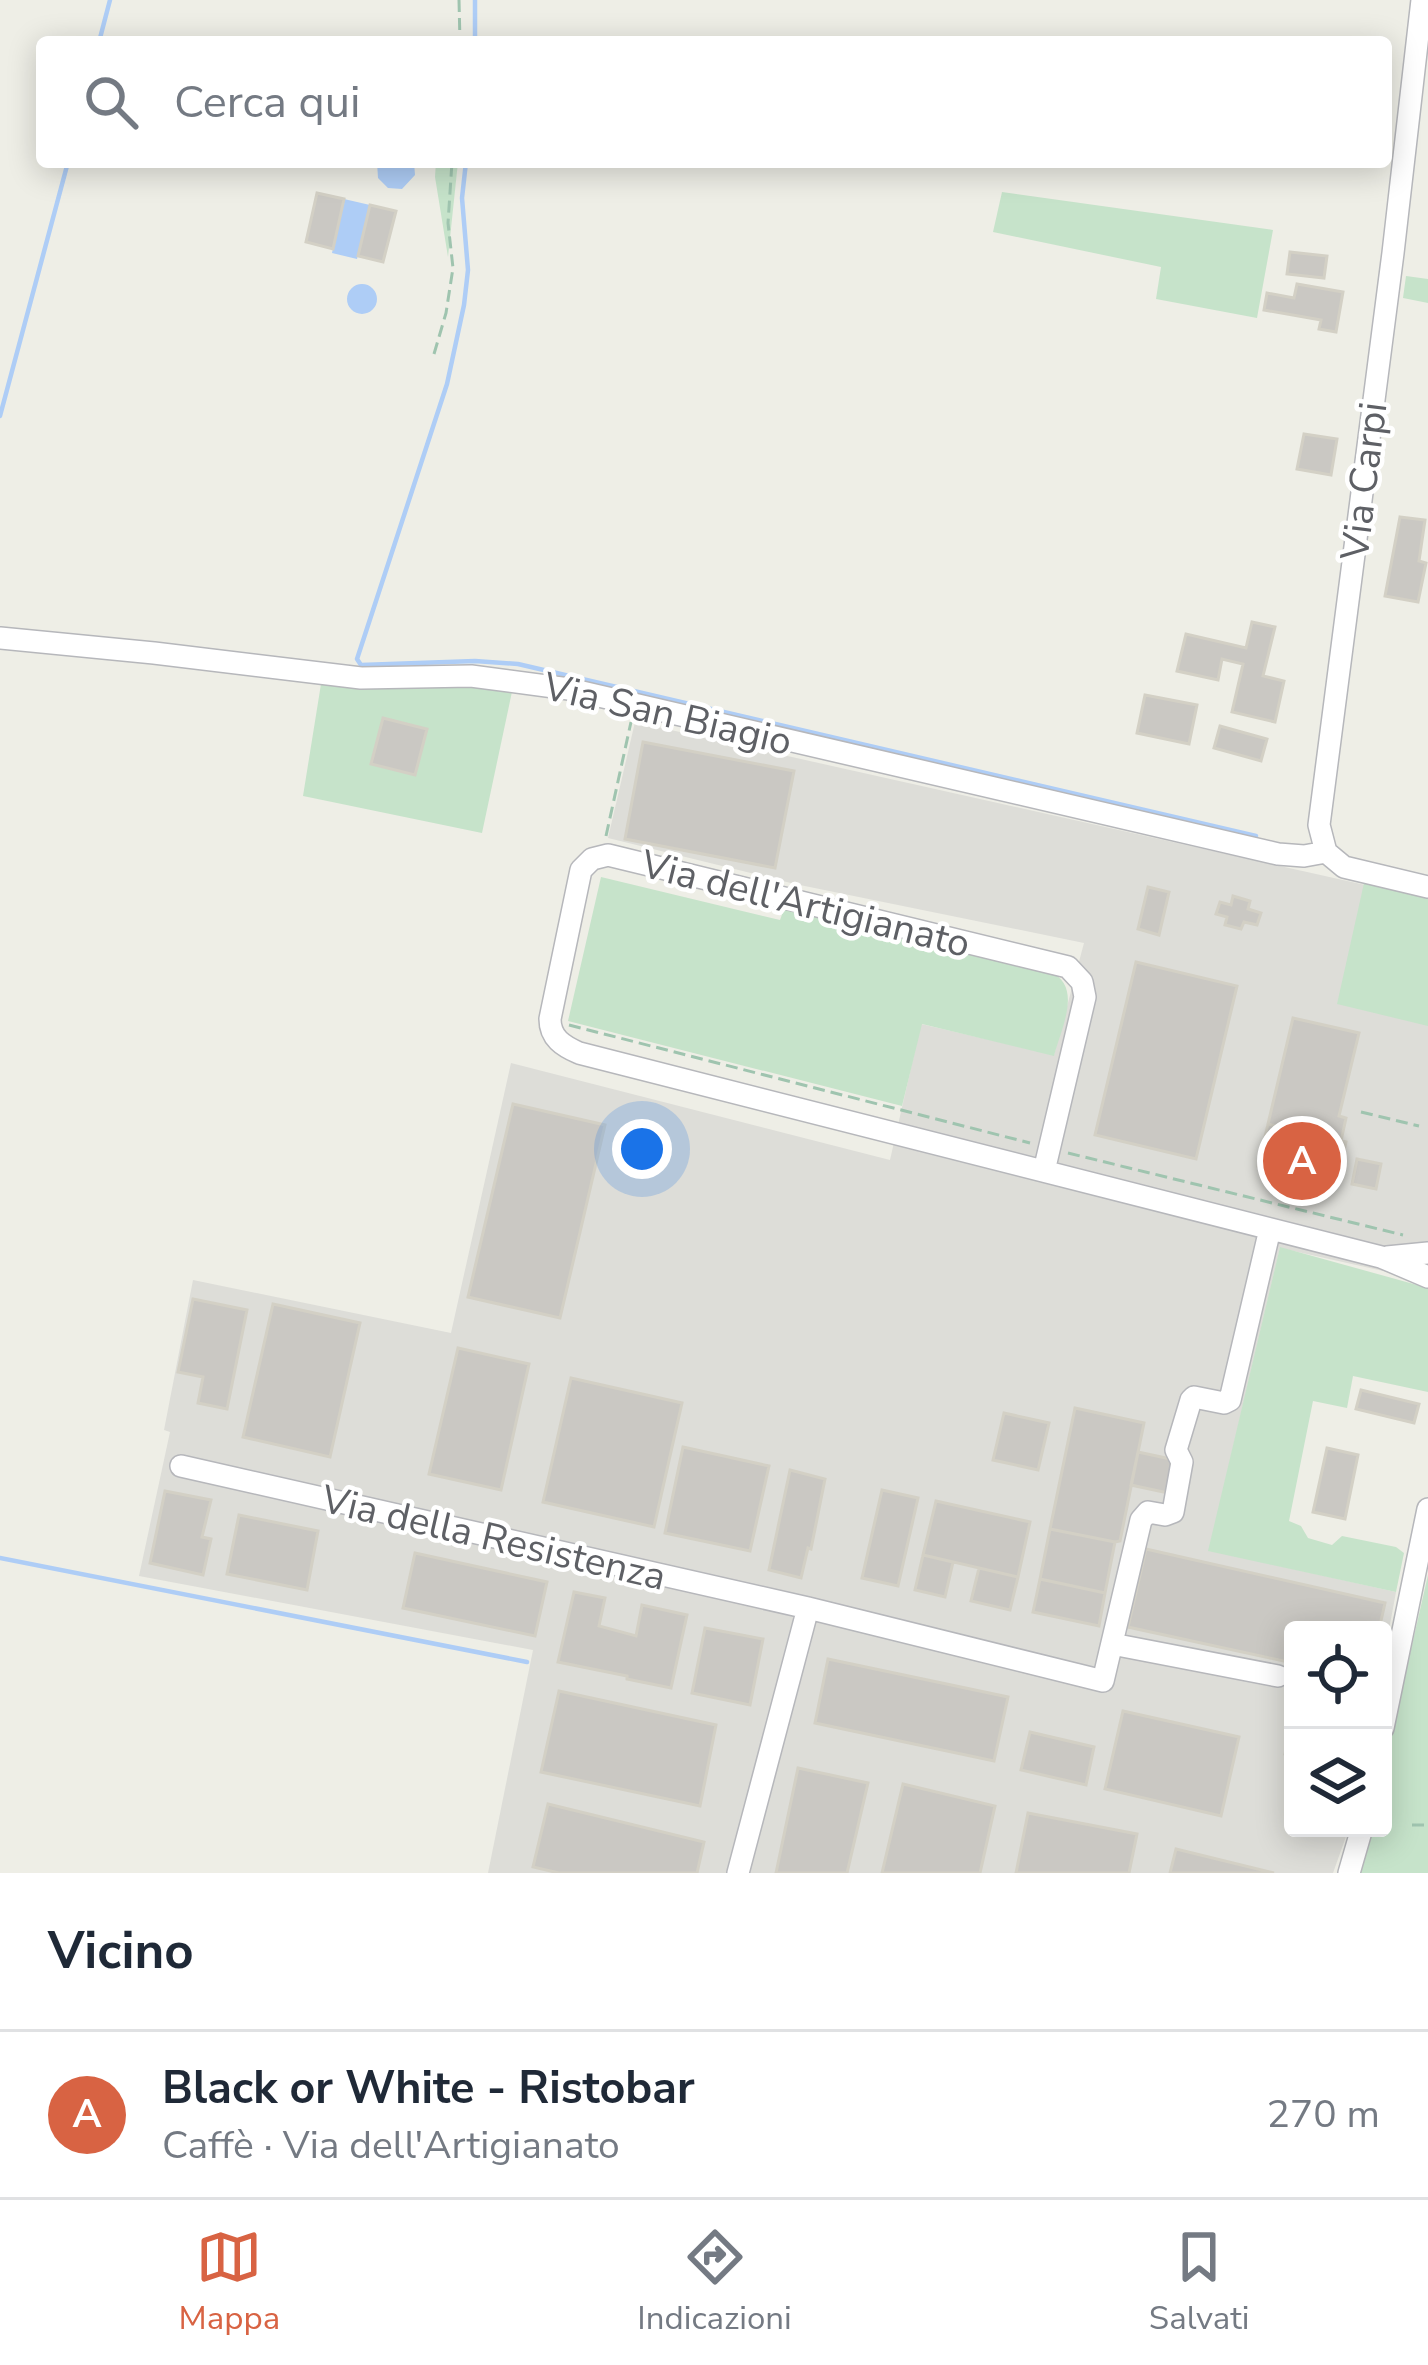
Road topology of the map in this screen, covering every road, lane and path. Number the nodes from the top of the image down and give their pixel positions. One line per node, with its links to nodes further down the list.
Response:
1 (459, 0): 3 (path)
2 (1422, 0): 8 (street, Via Carpi)
3 (460, 36)
4 (452, 168): 5 (path)
5 (434, 354)
6 (0, 638): 7 (street, Via San Biagio)
7 (634, 704): 8 (street, Via San Biagio); 9 (path)
8 (1326, 852): 10 (street)
9 (602, 856): 14 (street, Via dell'Artigianato); 15 (street, Via dell'Artigianato)
10 (1428, 887)
11 (565, 1022): 14 (path)
12 (1361, 1112): 13 (path)
13 (1419, 1126)
14 (1049, 1148): 15 (street, Via dell'Artigianato); 17 (path)
15 (1044, 1171): 16 (street, Via dell'Artigianato)
16 (1270, 1229): 19 (street, Via dell'Artigianato); 24 (street)
17 (1409, 1236)
18 (1428, 1256): 19 (street)
19 (1381, 1257): 20 (street, Via dell'Artigianato)
20 (1428, 1277)
21 (181, 1466): 23 (street, Via della Resistenza)
22 (1428, 1509): 26 (street)
23 (808, 1608): 24 (street, Via della Resistenza); 30 (street)
24 (1112, 1644): 25 (street)
25 (1278, 1676)
26 (1392, 1684)
27 (1412, 1825): 28 (path)
28 (1428, 1825)
29 (1360, 1837): 31 (street)
30 (738, 1873)
31 (1349, 1873)

